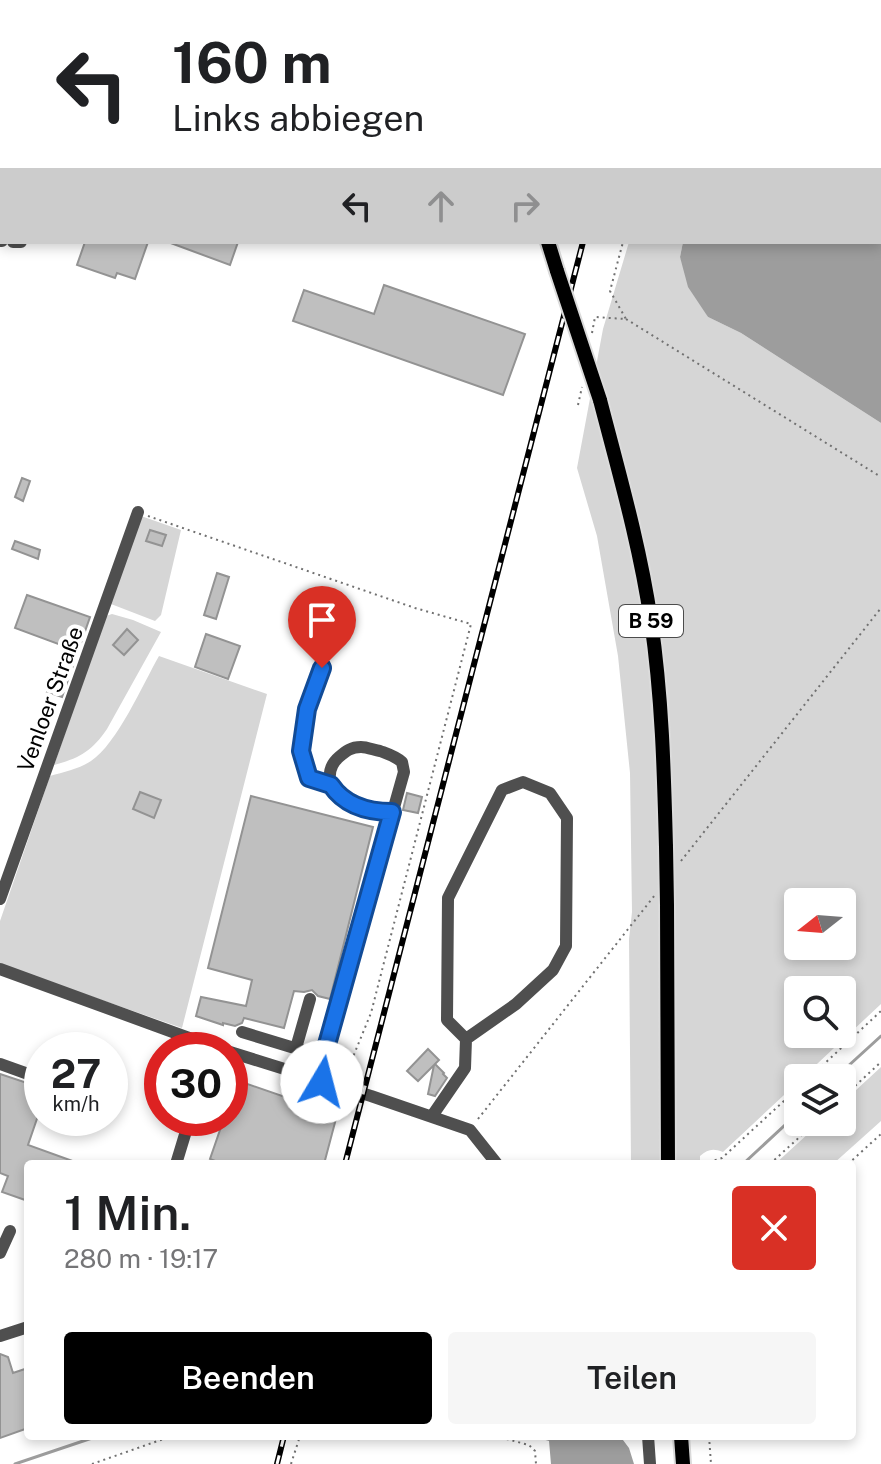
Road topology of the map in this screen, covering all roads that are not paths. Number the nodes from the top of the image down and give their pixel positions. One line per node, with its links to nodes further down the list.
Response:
1 (549, 244): 22 (main road, B 59, bridge)
2 (138, 512): 6 (street, Venloer Straße)
3 (322, 668): 4 (street)
4 (331, 785): 5 (street); 5 (street)
5 (392, 812): 13 (street)
6 (0, 899)
7 (0, 969): 9 (street)
8 (310, 999): 12 (street)
9 (170, 1032)
10 (248, 1034): 12 (street)
11 (466, 1039): 11 (street); 18 (street)
12 (296, 1048): 13 (street)
13 (324, 1057): 17 (street)
14 (248, 1058): 17 (street)
15 (0, 1064): 16 (street)
16 (24, 1073)
17 (317, 1080): 18 (street)
18 (432, 1116): 21 (street)
19 (185, 1136): 20 (street)
20 (177, 1160)
21 (494, 1160)
22 (668, 1160)
23 (10, 1231): 24 (street)
24 (0, 1253)
25 (24, 1328): 26 (street)
26 (0, 1336)
27 (648, 1440): 29 (street)
28 (681, 1440): 30 (main road)
29 (650, 1464)
30 (683, 1464)

